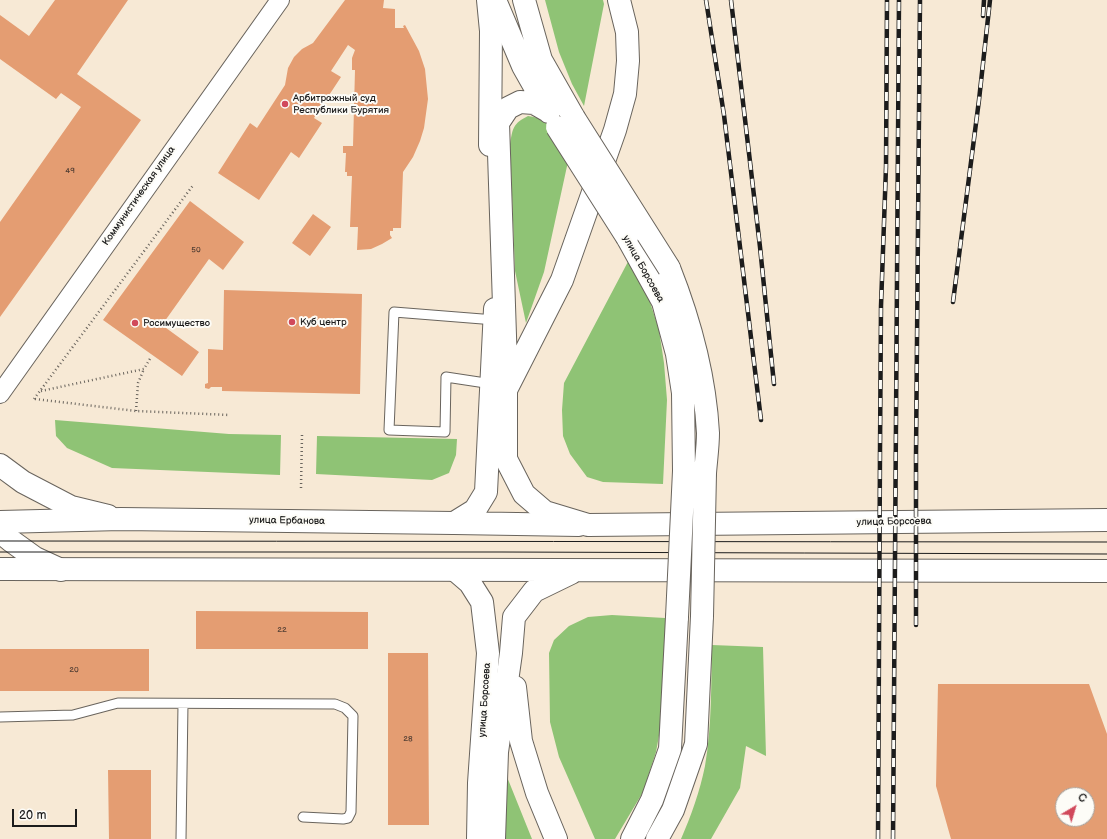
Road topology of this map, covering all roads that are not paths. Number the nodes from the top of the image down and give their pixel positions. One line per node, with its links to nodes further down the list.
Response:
1 (280, 0): 9 (street, Коммунистическая улица)
2 (488, 0): 7 (main road, улица Борсоева)
3 (495, 0): 6 (main road, улица Борсоева)
4 (524, 0): 6 (main road, улица Борсоева)
5 (619, 0): 8 (main road, улица Борсоева)
6 (560, 119): 8 (main road, улица Борсоева); 11 (main road, улица Борсоева, bridge); 11 (main road, bridge)
7 (495, 320): 8 (main road, улица Борсоева); 8 (lane)
8 (499, 387): 15 (main road, улица Борсоева); 16 (main road, улица Борсоева)
9 (0, 394)
10 (0, 465): 12 (main road, улица Ербанова)
11 (695, 472): 31 (main road, улица Борсоева, bridge); 32 (main road, bridge)
12 (120, 520): 14 (main road); 15 (main road, улица Ербанова)
13 (1107, 520): 16 (main road, улица Борсоева)
14 (0, 522)
15 (454, 523): 16 (main road, улица Ербанова)
16 (588, 525)
17 (0, 532): 19 (main road)
18 (0, 570): 19 (main road)
19 (61, 570): 20 (main road)
20 (456, 571): 21 (main road); 28 (main road, улица Борсоева)
21 (575, 571): 22 (main road); 23 (main road)
22 (1107, 571)
23 (511, 653): 29 (main road); 30 (main road)
24 (183, 704): 25 (lane); 26 (lane); 27 (lane)
25 (0, 717)
26 (303, 817)
27 (181, 839)
28 (478, 839)
29 (494, 839)
30 (556, 839)
31 (632, 839)
32 (657, 839)

